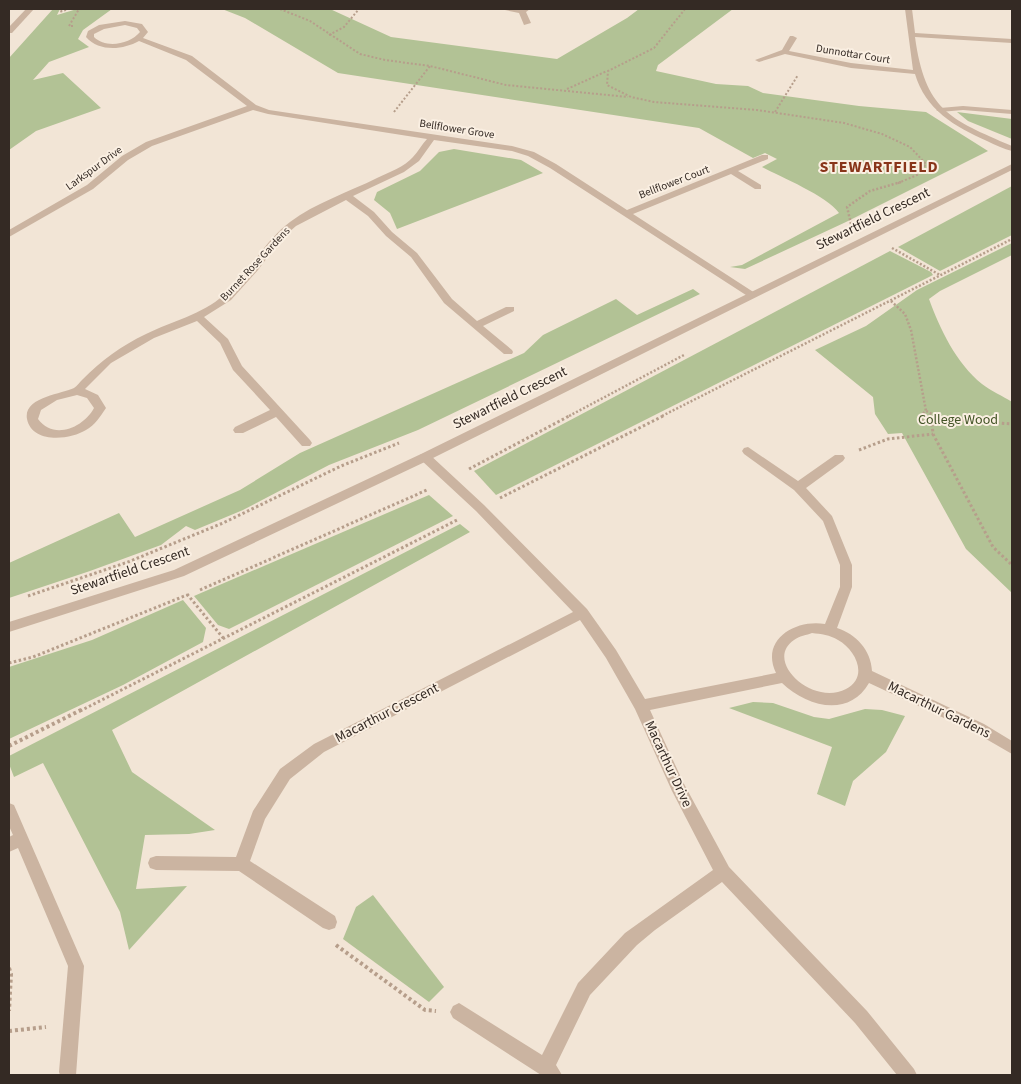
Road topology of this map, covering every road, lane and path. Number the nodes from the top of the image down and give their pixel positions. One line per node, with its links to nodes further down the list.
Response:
1 (30, 9): 11 (street)
2 (62, 9): 3 (path)
3 (68, 9)
4 (280, 9): 12 (path)
5 (359, 9): 12 (path)
6 (504, 9): 9 (street)
7 (685, 9): 21 (path)
8 (908, 9): 13 (street)
9 (524, 10): 10 (street)
10 (527, 23)
11 (9, 31)
12 (329, 35): 20 (path)
13 (912, 35): 16 (street); 22 (street)
14 (138, 38): 14 (street); 25 (street, Bellflower Grove)
15 (793, 38): 17 (street)
16 (1012, 41)
17 (785, 52): 18 (street, Dunnottar Court); 19 (street)
18 (811, 59): 22 (street, Dunnottar Court); 27 (path)
19 (759, 60)
20 (430, 66): 23 (path); 29 (path)
21 (608, 71): 23 (path); 24 (path)
22 (918, 72): 26 (street)
23 (567, 90): 24 (path)
24 (631, 97): 27 (path)
25 (253, 107): 29 (street, Bellflower Grove); 40 (street, Larkspur Drive)
26 (940, 110): 28 (street); 31 (street)
27 (775, 112): 38 (path)
28 (1012, 112)
29 (381, 128): 30 (street, Bellflower Grove)
30 (432, 137): 36 (street, Burnet Rose Gardens); 37 (street, Bellflower Grove)
31 (1012, 149)
32 (765, 158): 34 (street, Bellflower Court)
33 (1012, 167): 41 (street, Stewartfield Crescent)
34 (732, 171): 35 (street); 37 (street, Bellflower Court)
35 (758, 187)
36 (347, 196): 47 (street, Burnet Rose Gardens); 48 (street)
37 (626, 214): 44 (street, Bellflower Grove)
38 (851, 224): 39 (path); 41 (path)
39 (843, 228)
40 (9, 234)
41 (872, 237): 43 (path); 44 (street, Stewartfield Crescent)
42 (1012, 238): 43 (path)
43 (940, 275): 45 (path)
44 (753, 295): 61 (street, Stewartfield Crescent)
45 (890, 301): 51 (path); 64 (path)
46 (510, 309): 48 (street)
47 (198, 317): 50 (street, Burnet Rose Gardens); 52 (street)
48 (476, 325): 49 (street)
49 (508, 352)
50 (77, 391): 50 (street)
51 (926, 411): 53 (path); 54 (path)
52 (276, 412): 56 (street); 59 (street)
53 (937, 418): 54 (path); 55 (path)
54 (932, 424): 57 (path)
55 (1012, 424)
56 (239, 430)
57 (933, 434): 62 (path); 65 (path)
58 (406, 440): 66 (path)
59 (306, 443)
60 (748, 451): 63 (street)
61 (426, 457): 64 (street, Macarthur Drive); 68 (street, Stewartfield Crescent)
62 (839, 458): 63 (street)
63 (798, 487): 69 (street)
64 (480, 508): 67 (street, Macarthur Drive); 70 (path)
65 (1012, 565)
66 (27, 596)
67 (582, 613): 74 (street, Macarthur Drive); 80 (street, Macarthur Crescent)
68 (9, 627)
69 (830, 630): 72 (street); 73 (street)
70 (224, 639): 71 (path); 75 (path)
71 (9, 663)
72 (866, 675): 73 (street); 76 (street, Macarthur Gardens)
73 (784, 677): 74 (street)
74 (642, 706): 81 (street, Macarthur Drive)
75 (9, 746)
76 (1012, 748)
77 (9, 810): 78 (street)
78 (15, 842): 86 (street)
79 (156, 863): 80 (street)
80 (241, 864): 82 (street)
81 (723, 872): 88 (street); 90 (street, Macarthur Drive)
82 (329, 922): 85 (path)
83 (9, 968): 84 (path)
84 (9, 1012)
85 (459, 1012): 88 (street)
86 (72, 1025): 87 (path); 89 (street)
87 (9, 1031)
88 (549, 1071)
89 (68, 1072)
90 (908, 1075)

